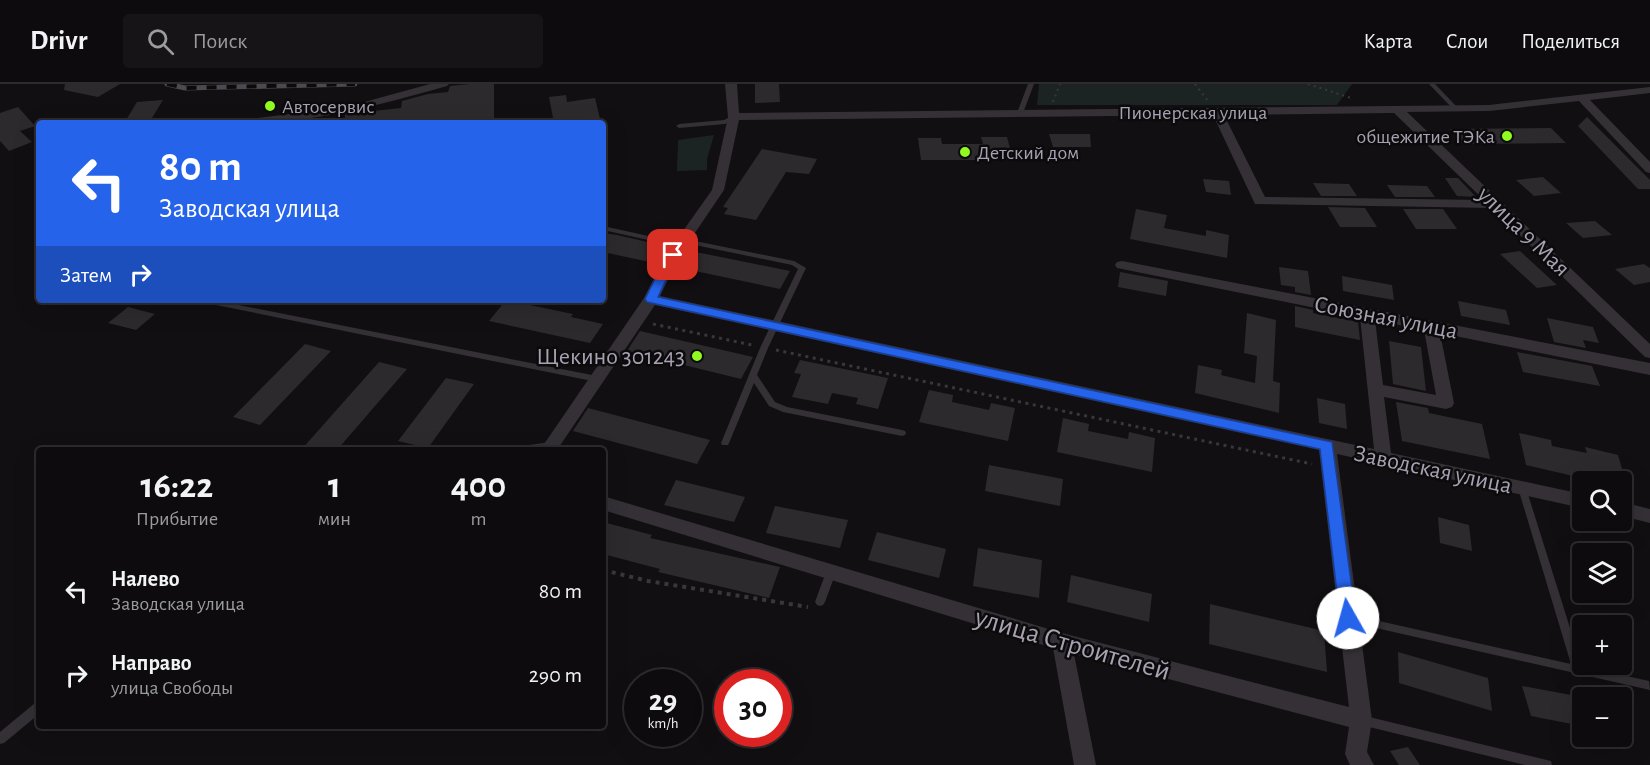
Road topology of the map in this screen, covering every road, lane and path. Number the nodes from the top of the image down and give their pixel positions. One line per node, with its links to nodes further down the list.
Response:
1 (443, 84): 17 (street)
2 (730, 84): 16 (street)
3 (1031, 84): 14 (lane)
4 (1059, 84): 15 (path)
5 (1195, 84): 13 (path)
6 (1308, 84): 9 (path)
7 (1432, 84): 11 (lane)
8 (1650, 90): 10 (street, Пионерская улица)
9 (1353, 99)
10 (1583, 99): 11 (street, Пионерская улица); 19 (street)
11 (1456, 109): 12 (street, Пионерская улица)
12 (1398, 110): 13 (street, Пионерская улица); 20 (street, улица 9 Мая)
13 (1217, 112): 15 (street, Пионерская улица); 20 (street)
14 (1020, 113): 15 (street, Пионерская улица); 16 (street, Пионерская улица)
15 (1050, 113)
16 (734, 117): 18 (lane); 23 (street)
17 (273, 120)
18 (679, 126)
19 (1650, 169)
20 (1497, 204): 32 (street, улица 9 Мая)
21 (606, 229): 23 (lane)
22 (695, 243): 29 (lane)
23 (680, 245): 25 (street)
24 (1122, 265): 27 (street, Союзная улица)
25 (651, 299): 28 (street); 29 (street, Заводская улица)
26 (216, 303): 35 (lane)
27 (1367, 314): 30 (street, Союзная улица); 36 (street)
28 (636, 320): 31 (path); 35 (street)
29 (774, 326): 31 (lane); 39 (street, Заводская улица)
30 (1431, 326): 33 (street, Союзная улица); 36 (street)
31 (764, 348): 34 (lane); 42 (path)
32 (1650, 353)
33 (1650, 369)
34 (753, 375): 37 (lane); 38 (lane)
35 (597, 379): 40 (street)
36 (1375, 389): 41 (street)
37 (902, 433)
38 (725, 443)
39 (1327, 446): 41 (street, Заводская улица); 42 (street)
40 (551, 447)
41 (1383, 458): 43 (street, Заводская улица)
42 (1329, 468): 51 (street)
43 (1522, 488): 44 (street, Заводская улица); 53 (lane)
44 (1572, 499)
45 (606, 505): 49 (street, улица Строителей)
46 (1632, 512): 47 (street)
47 (1650, 516)
48 (606, 571): 50 (path)
49 (831, 572): 50 (lane); 52 (street, улица Строителей)
50 (820, 602)
51 (1348, 618): 54 (lane); 58 (street)
52 (1062, 642): 58 (street, улица Строителей); 60 (street)
53 (1572, 650)
54 (1572, 669)
55 (1600, 675): 56 (lane)
56 (1649, 686)
57 (36, 709): 59 (lane)
58 (1361, 720): 61 (street); 62 (lane, улица Строителей)
59 (0, 739)
60 (1085, 765)
61 (1362, 765)
62 (1548, 765)

